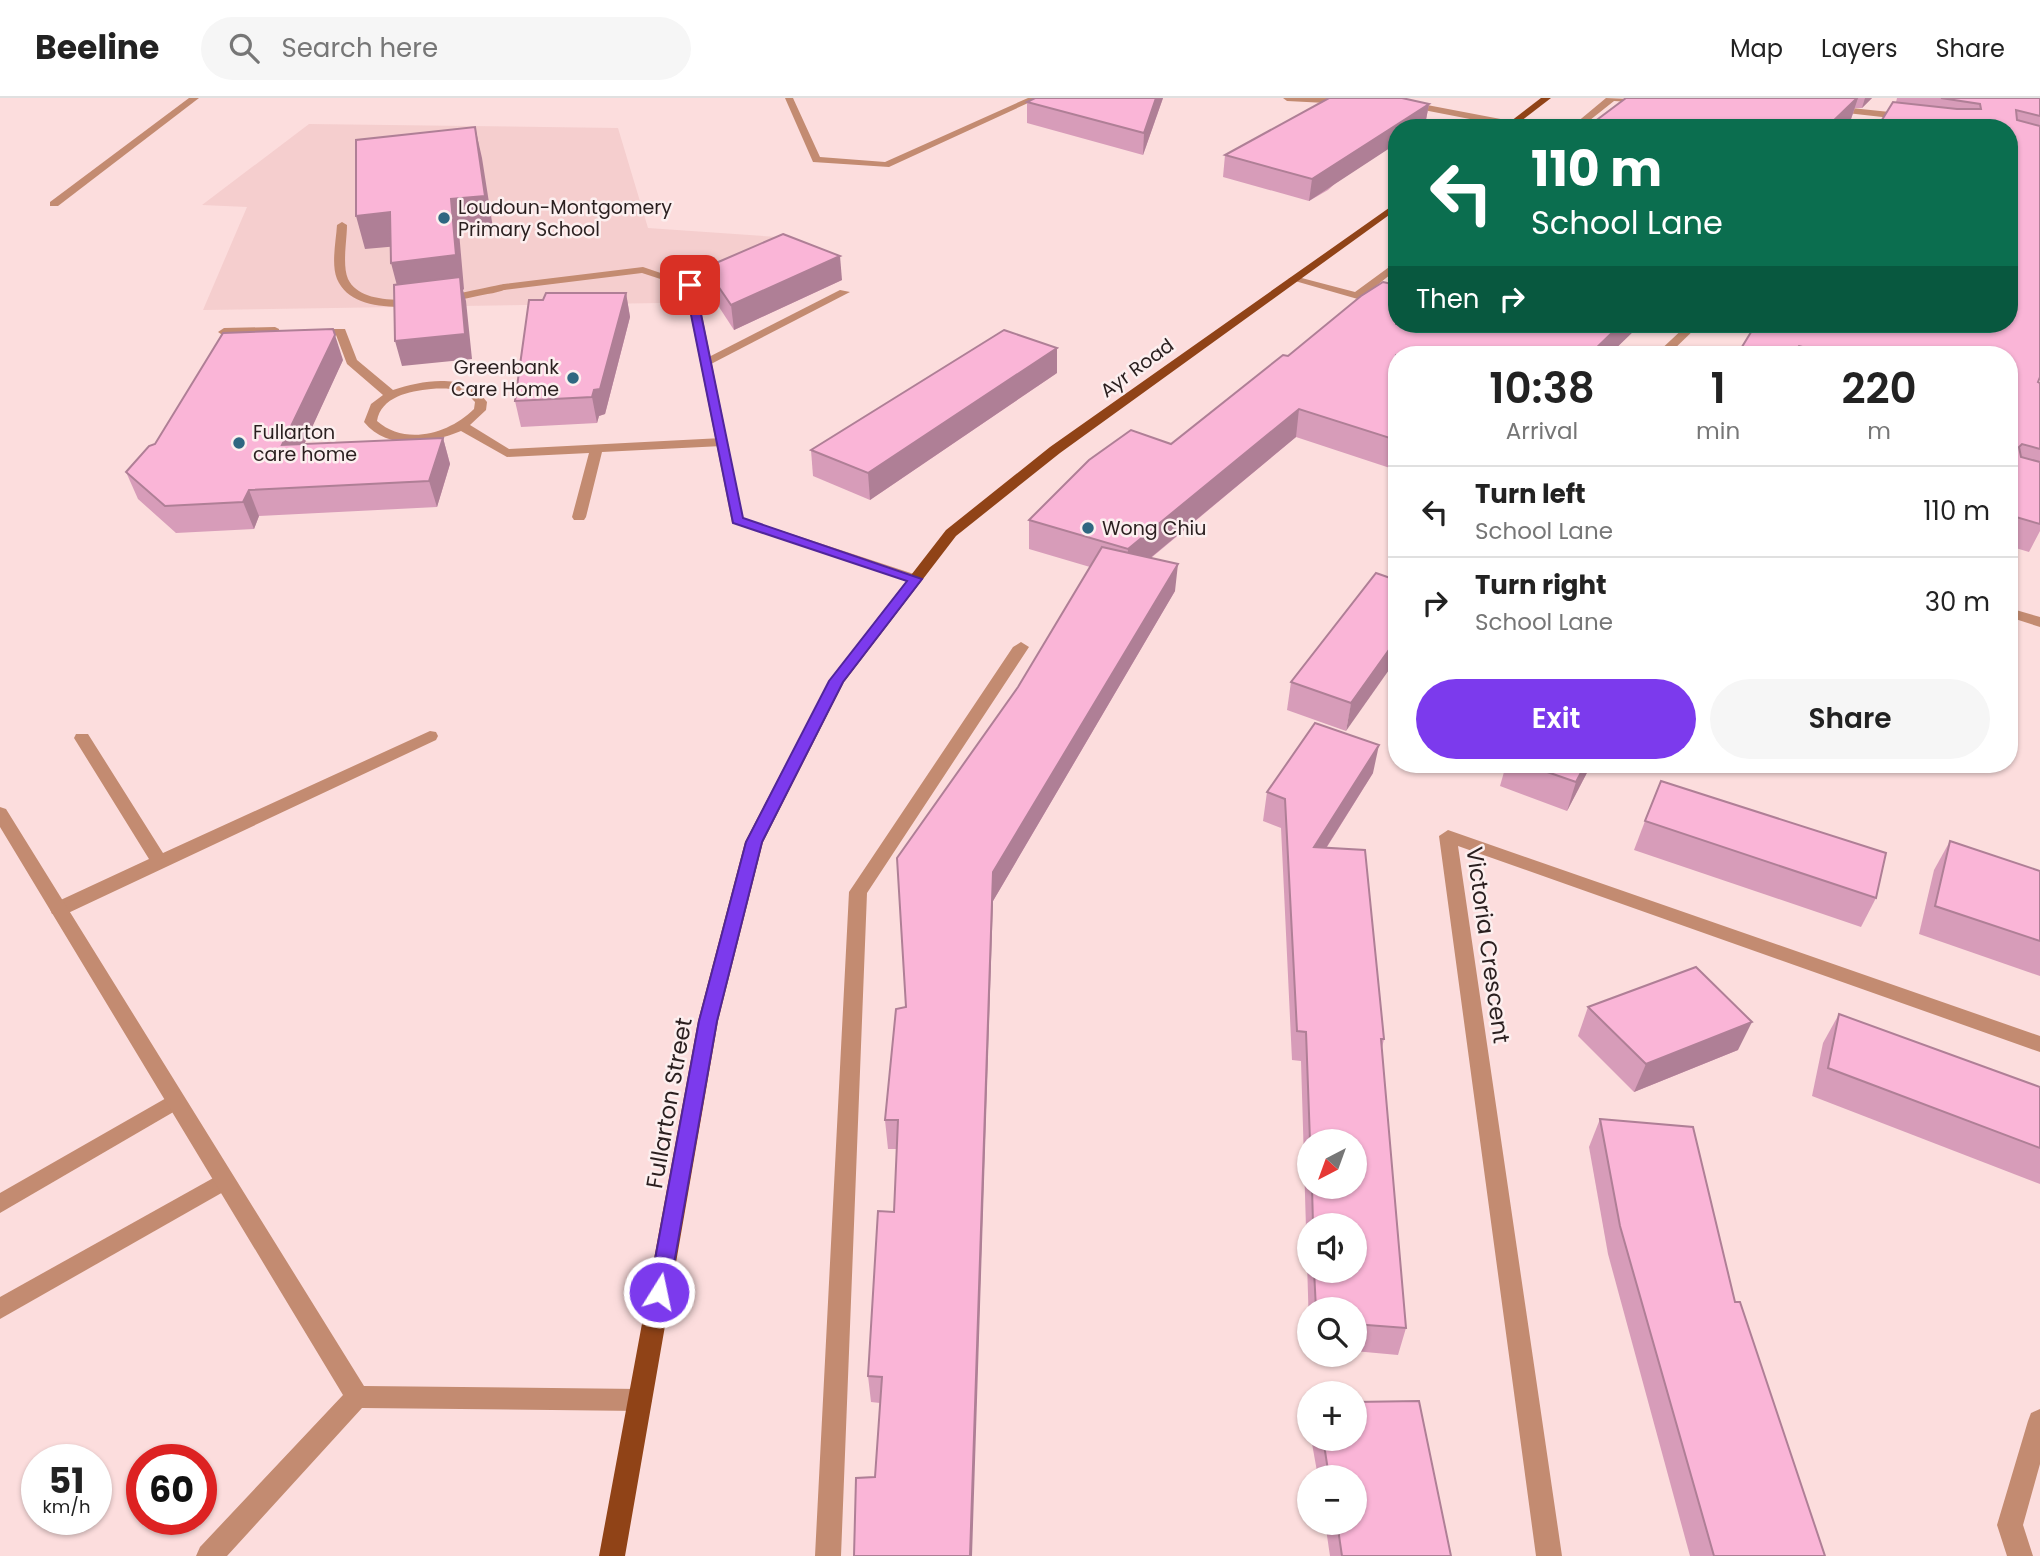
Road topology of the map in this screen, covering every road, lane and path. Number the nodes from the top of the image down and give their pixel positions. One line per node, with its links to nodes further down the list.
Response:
1 (195, 98): 17 (street)
2 (789, 98): 3 (street)
3 (1035, 98)
4 (1287, 98): 9 (street)
5 (1425, 98): 11 (street)
6 (1547, 98): 15 (main road)
7 (1611, 98): 8 (street); 16 (street)
8 (1662, 100)
9 (1351, 101)
10 (1390, 103): 11 (street)
11 (1415, 105): 14 (street)
12 (1820, 108): 13 (street)
13 (1914, 117)
14 (1477, 119)
15 (1518, 119)
16 (1585, 119)
17 (54, 204)
18 (1388, 212): 21 (main road, Ayr Road)
19 (342, 225): 28 (street)
20 (1388, 271): 23 (street)
21 (1294, 279): 23 (street); 34 (main road, Ayr Road)
22 (844, 292): 28 (street)
23 (1357, 296): 24 (street)
24 (1388, 305)
25 (224, 332): 29 (street)
26 (1684, 333): 27 (street)
27 (1671, 346)
28 (707, 360): 31 (street)
29 (391, 395): 30 (street); 30 (street)
30 (462, 426): 32 (street)
31 (722, 442): 32 (street); 34 (street)
32 (597, 448): 33 (street)
33 (579, 517)
34 (915, 579): 49 (main road, Fullarton Street)
35 (2018, 615): 36 (street)
36 (2040, 622)
37 (1021, 647): 53 (street)
38 (430, 736): 41 (street)
39 (82, 738): 41 (street)
40 (0, 813): 42 (street)
41 (160, 862): 42 (street)
42 (59, 909): 44 (street)
43 (2040, 1044): 54 (street, Victoria Crescent)
44 (175, 1101): 45 (street); 46 (street)
45 (224, 1181): 47 (street); 48 (street)
46 (0, 1204)
47 (0, 1309)
48 (358, 1397): 49 (street); 51 (street)
49 (640, 1400): 52 (main road, Fullarton Street)
50 (2040, 1421): 55 (street)
51 (209, 1556)
52 (612, 1556)
53 (828, 1556)
54 (1549, 1556)
55 (2020, 1556)

